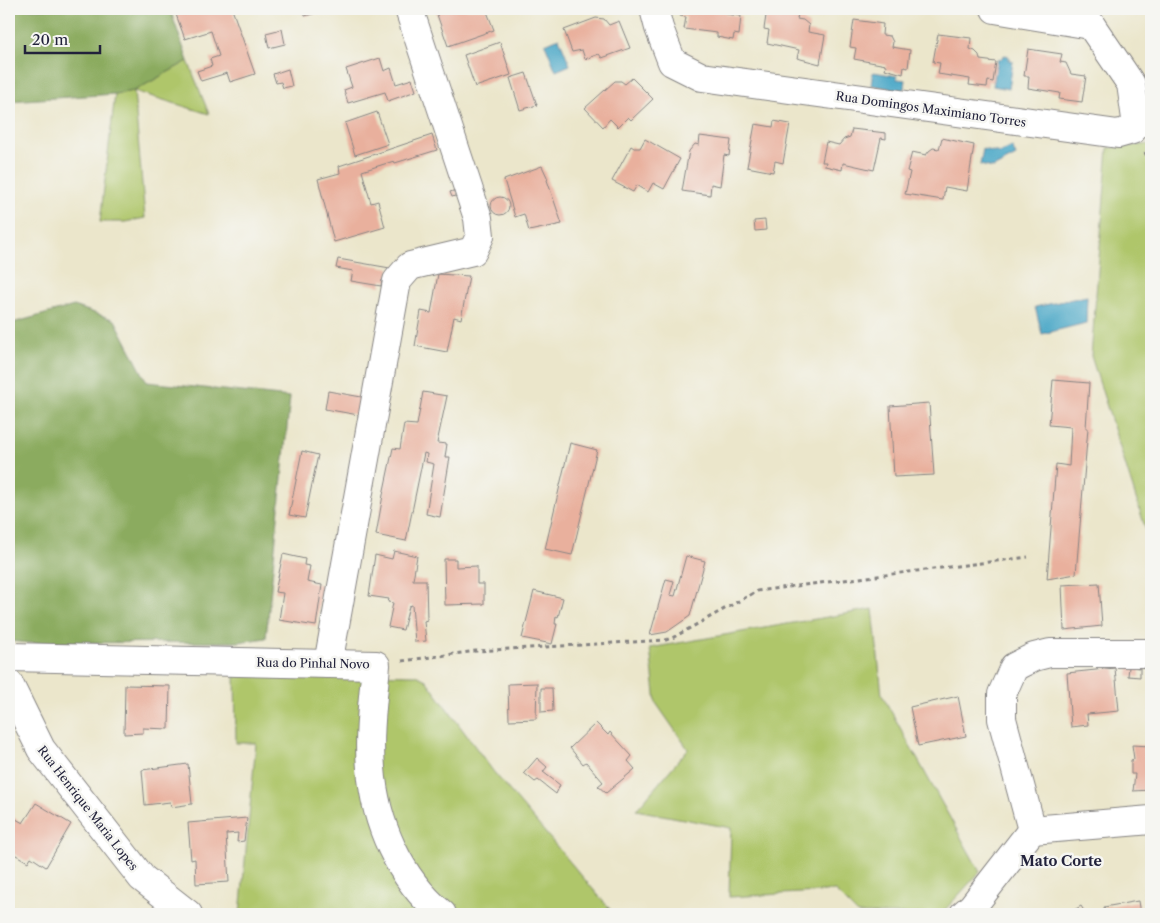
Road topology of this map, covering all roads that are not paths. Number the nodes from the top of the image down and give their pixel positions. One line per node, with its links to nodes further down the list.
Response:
1 (409, 9): 7 (street)
2 (654, 9): 4 (street, Rua Domingos Maximiano Torres)
3 (995, 9): 4 (street)
4 (1086, 17)
5 (1151, 653): 10 (street)
6 (9, 656): 7 (street, Rua do Pinhal Novo)
7 (328, 664): 13 (street, Rua do Pinhal Novo)
8 (9, 684): 12 (street, Rua Henrique Maria Lopes)
9 (1151, 820): 10 (street)
10 (1032, 830): 11 (street)
11 (972, 912)
12 (188, 914)
13 (442, 914)

